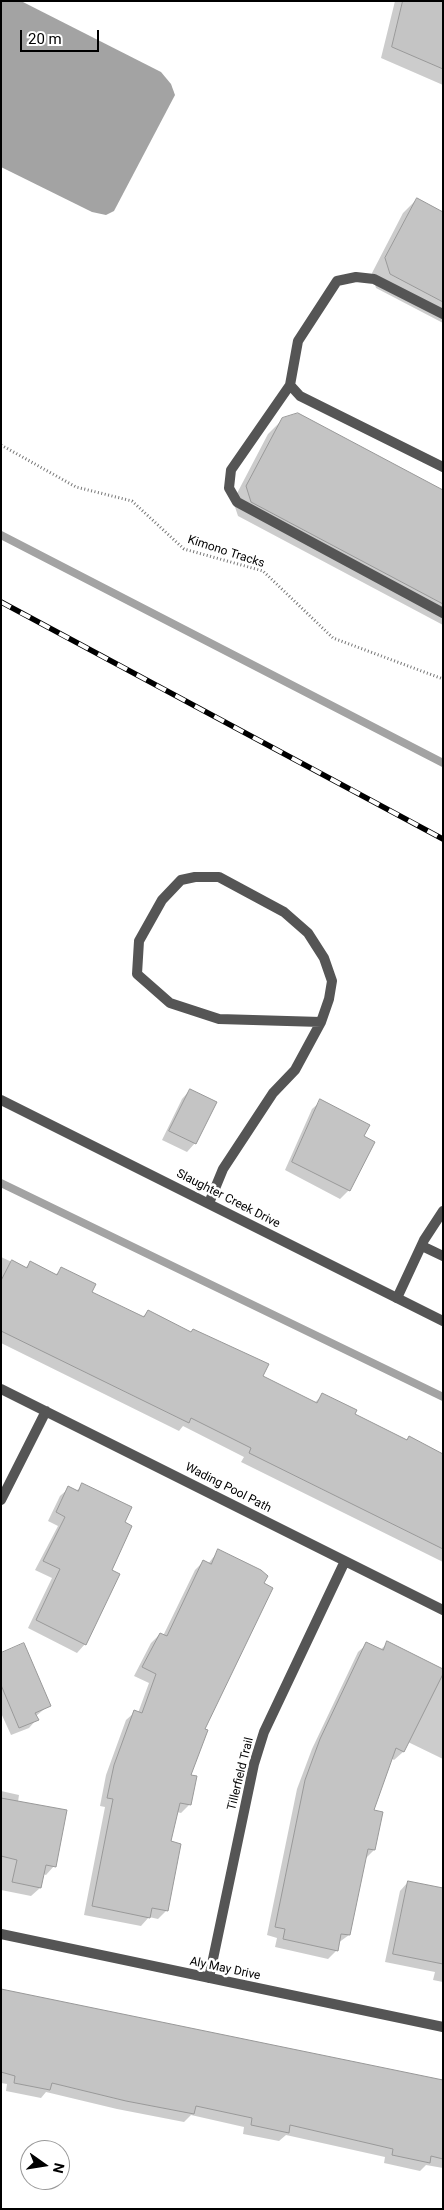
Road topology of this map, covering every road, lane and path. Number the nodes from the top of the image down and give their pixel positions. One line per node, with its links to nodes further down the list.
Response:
1 (443, 314): 2 (street)
2 (290, 385): 4 (street); 5 (street)
3 (1, 445): 6 (path, Kimono Tracks)
4 (443, 467)
5 (443, 613)
6 (443, 679)
7 (321, 1022): 7 (street); 9 (street)
8 (1, 1100): 9 (street, Slaughter Creek Drive)
9 (209, 1203): 13 (street, Slaughter Creek Drive)
10 (443, 1211): 11 (street)
11 (422, 1246): 12 (street); 13 (street)
12 (443, 1256)
13 (397, 1298): 14 (street, Slaughter Creek Drive)
14 (443, 1321)
15 (1, 1389): 16 (street, Wading Pool Path)
16 (46, 1412): 17 (street); 18 (street, Wading Pool Path)
17 (1, 1500)
18 (346, 1562): 19 (street, Wading Pool Path); 21 (street, Tillerfield Trail)
19 (443, 1610)
20 (1, 1934): 21 (street, Aly May Drive)
21 (209, 1978): 22 (street, Aly May Drive)
22 (443, 2027)

